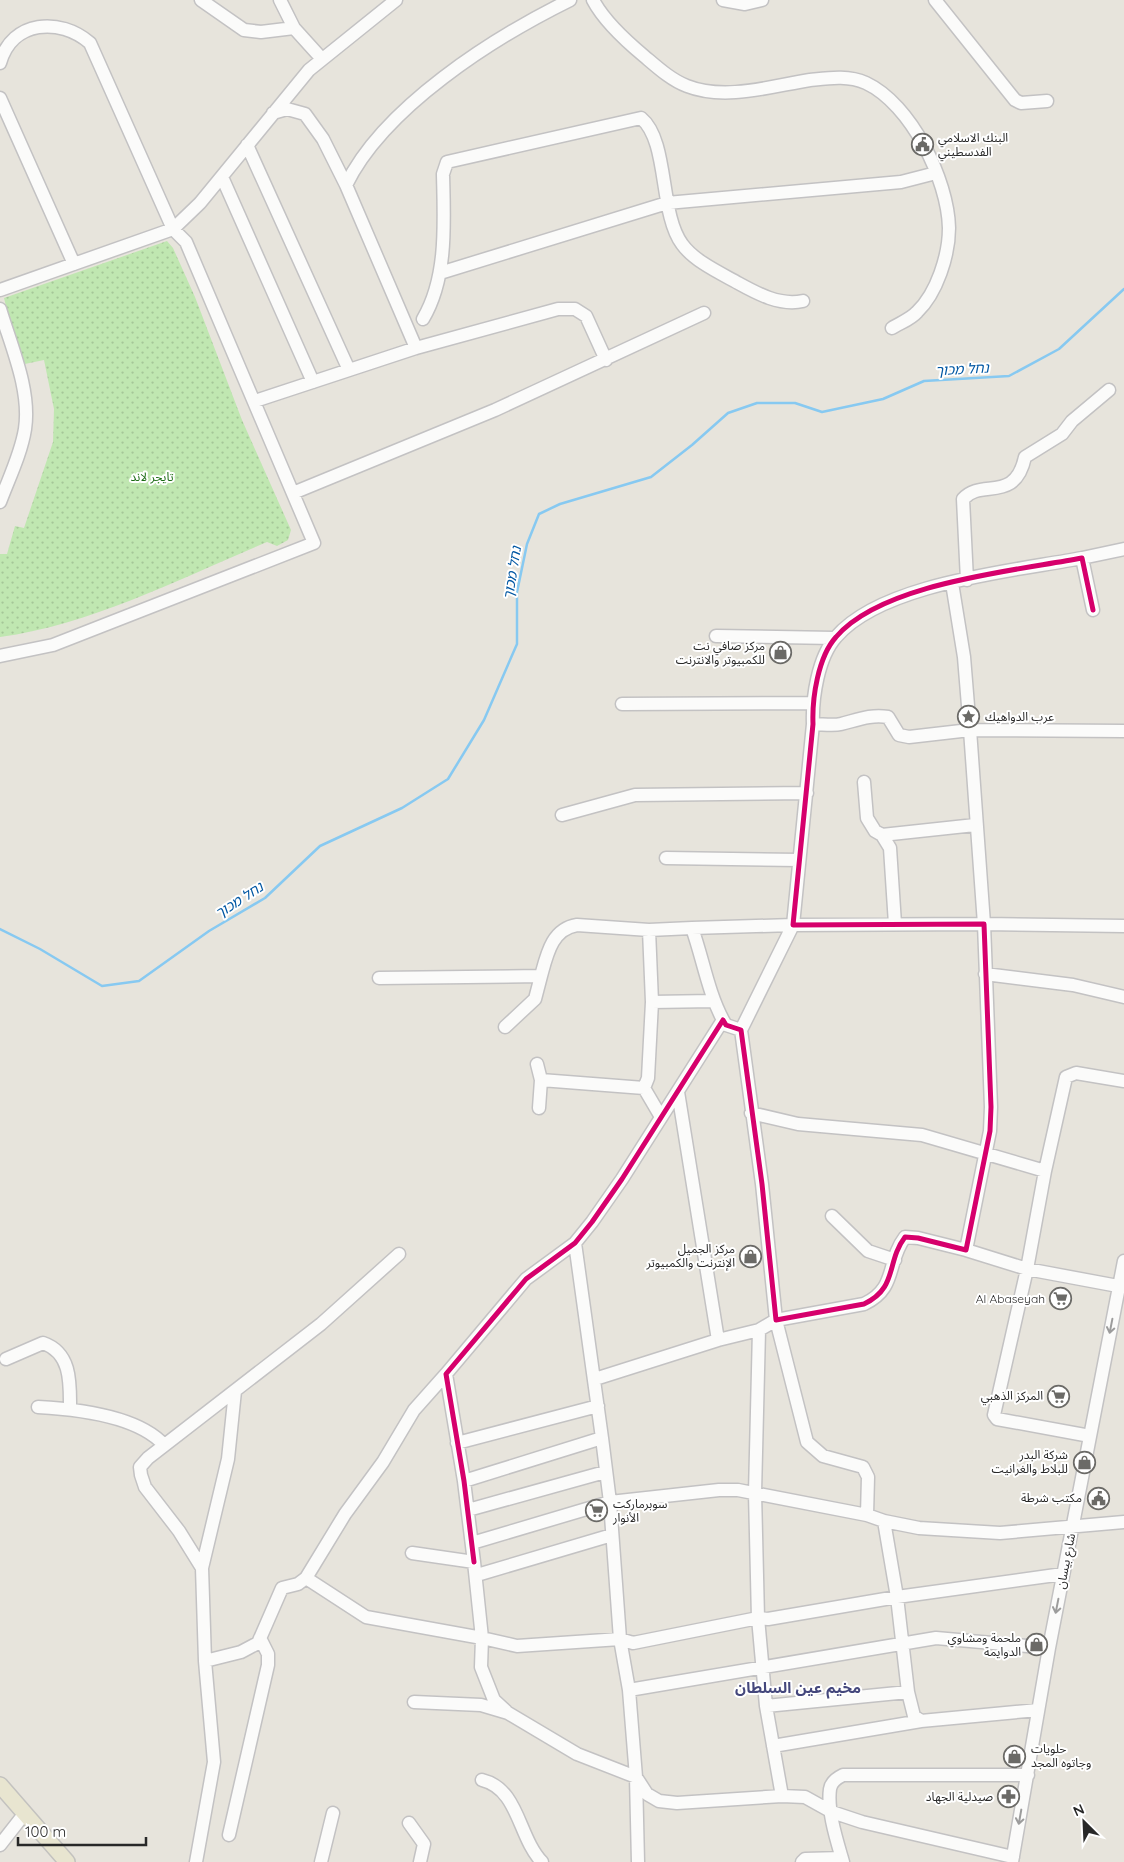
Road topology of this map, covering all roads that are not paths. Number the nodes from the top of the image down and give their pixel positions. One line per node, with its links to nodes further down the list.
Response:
1 (200, 0): 9 (street)
2 (280, 0): 9 (street)
3 (396, 0): 10 (street)
4 (570, 0): 20 (street)
5 (593, 0): 18 (street)
6 (723, 0): 7 (street)
7 (762, 0)
8 (935, 0): 14 (street)
9 (294, 28): 10 (street)
10 (322, 59): 12 (street)
11 (0, 63): 22 (street)
12 (298, 83): 15 (street); 16 (street)
13 (0, 98): 23 (street)
14 (1047, 101)
15 (274, 113): 16 (street); 17 (street)
16 (305, 114): 20 (street)
17 (247, 145): 19 (street); 33 (street)
18 (936, 173): 21 (street); 30 (street)
19 (222, 176): 22 (street); 34 (street)
20 (346, 185): 31 (street)
21 (667, 203): 24 (street); 24 (street); 26 (street)
22 (173, 229): 23 (street); 36 (street)
23 (74, 264): 25 (street)
24 (440, 273): 29 (street)
25 (0, 290)
26 (803, 301)
27 (0, 309): 38 (street)
28 (704, 313): 32 (street)
29 (423, 319)
30 (892, 328)
31 (416, 348): 32 (street); 33 (street)
32 (606, 360): 37 (street)
33 (349, 370): 34 (street)
34 (313, 382): 36 (street)
35 (1109, 390): 41 (street)
36 (255, 402): 37 (street)
37 (293, 493): 46 (street)
38 (0, 502)
39 (1124, 549): 40 (street)
40 (1082, 558): 41 (street); 43 (street)
41 (967, 580): 42 (street)
42 (952, 582): 45 (street); 50 (street)
43 (1093, 610)
44 (716, 636): 45 (street)
45 (835, 638): 47 (street)
46 (0, 656)
47 (812, 703): 48 (street); 49 (street)
48 (622, 704)
49 (813, 724): 50 (street); 53 (street)
50 (970, 730): 51 (street); 55 (street)
51 (1124, 731)
52 (864, 782): 56 (street)
53 (807, 793): 54 (street); 58 (street)
54 (562, 815)
55 (975, 825): 56 (street); 60 (street)
56 (882, 835): 59 (street)
57 (666, 858): 58 (street)
58 (799, 860): 61 (street)
59 (895, 924): 60 (street); 61 (street)
60 (984, 924): 62 (street); 65 (street)
61 (793, 925): 63 (street); 73 (street)
62 (1124, 926)
63 (692, 928): 64 (street); 69 (street)
64 (649, 930): 66 (street); 70 (street)
65 (985, 974): 68 (street); 82 (street)
66 (541, 976): 67 (street); 72 (street)
67 (379, 978)
68 (1124, 997)
69 (712, 1001): 70 (street); 71 (street)
70 (652, 1002): 77 (street)
71 (724, 1020): 73 (street); 78 (street)
72 (505, 1028)
73 (741, 1030): 80 (street)
74 (537, 1064): 75 (street)
75 (541, 1080): 77 (street); 79 (street)
76 (1124, 1081): 83 (street)
77 (644, 1088): 81 (street)
78 (678, 1092): 81 (street); 94 (street)
79 (540, 1108)
80 (751, 1114): 82 (street); 92 (street)
81 (661, 1117): 85 (street)
82 (984, 1155): 83 (street); 86 (street)
83 (1044, 1171): 90 (street)
84 (832, 1216): 88 (street)
85 (575, 1242): 96 (street); 97 (street)
86 (966, 1250): 88 (street); 90 (street)
87 (399, 1254): 98 (street)
88 (894, 1260): 92 (street)
89 (1124, 1261): 91 (street, شارع بيسان)
90 (1027, 1269): 91 (street); 102 (street)
91 (1118, 1286): 102 (street, شارع بيسان, one-way to 102)
92 (776, 1320): 93 (street); 111 (street)
93 (759, 1330): 94 (street); 108 (street)
94 (718, 1340): 97 (street)
95 (6, 1359): 101 (street)
96 (446, 1374): 104 (street); 122 (street)
97 (595, 1379): 99 (street)
98 (235, 1391): 105 (street); 119 (street)
99 (598, 1406): 103 (street); 104 (street)
100 (38, 1407): 101 (street)
101 (70, 1409): 105 (street)
102 (1090, 1436): 114 (street, شارع بيسان)
103 (602, 1438): 106 (street); 107 (street)
104 (457, 1443): 107 (street)
105 (164, 1445): 119 (street)
106 (606, 1472): 109 (street); 110 (street)
107 (464, 1481): 110 (street)
108 (755, 1493): 109 (street); 111 (street); 124 (street)
109 (610, 1502): 115 (street); 116 (street)
110 (468, 1510): 116 (street)
111 (866, 1515): 112 (street)
112 (884, 1521): 114 (street); 123 (street)
113 (1124, 1522): 114 (street)
114 (1072, 1526): 120 (street, شارع بيسان)
115 (612, 1535): 121 (street); 127 (street)
116 (472, 1543): 118 (street)
117 (412, 1553): 118 (street)
118 (474, 1562): 121 (street)
119 (202, 1568): 130 (street)
120 (1063, 1574): 123 (street); 129 (street, شارع بيسان, one-way to 129)
121 (477, 1575): 126 (street)
122 (306, 1578): 125 (street); 126 (street)
123 (897, 1597): 124 (street); 128 (street)
124 (758, 1618): 127 (street); 131 (street)
125 (260, 1638): 130 (street); 149 (street)
126 (482, 1638): 127 (street); 137 (street)
127 (620, 1639): 132 (street)
128 (901, 1644): 129 (street); 131 (street); 133 (street)
129 (1049, 1648): 136 (street, شارع بيسان)
130 (205, 1661): 154 (street)
131 (764, 1667): 132 (street); 135 (street)
132 (629, 1690): 141 (street)
133 (908, 1692): 135 (street); 138 (street)
134 (414, 1702): 137 (street)
135 (766, 1706): 139 (street)
136 (1038, 1710): 138 (street); 140 (street, شارع بيسان)
137 (508, 1713): 141 (street)
138 (921, 1721): 139 (street)
139 (773, 1746): 144 (street)
140 (1028, 1775): 145 (street); 151 (street, شارع بيسان, one-way to 151)
141 (636, 1777): 144 (street); 158 (street)
142 (482, 1780): 157 (street)
143 (0, 1785): 147 (main road)
144 (782, 1796): 145 (street)
145 (832, 1812): 151 (street); 152 (street)
146 (332, 1813): 155 (street)
147 (24, 1814): 150 (street); 153 (main road)
148 (409, 1823): 156 (street)
149 (229, 1835)
150 (0, 1845)
151 (1013, 1859)
152 (843, 1860): 159 (street)
153 (67, 1862)
154 (196, 1862)
155 (321, 1862)
156 (420, 1862)
157 (542, 1862)
158 (638, 1862)
159 (802, 1862)

